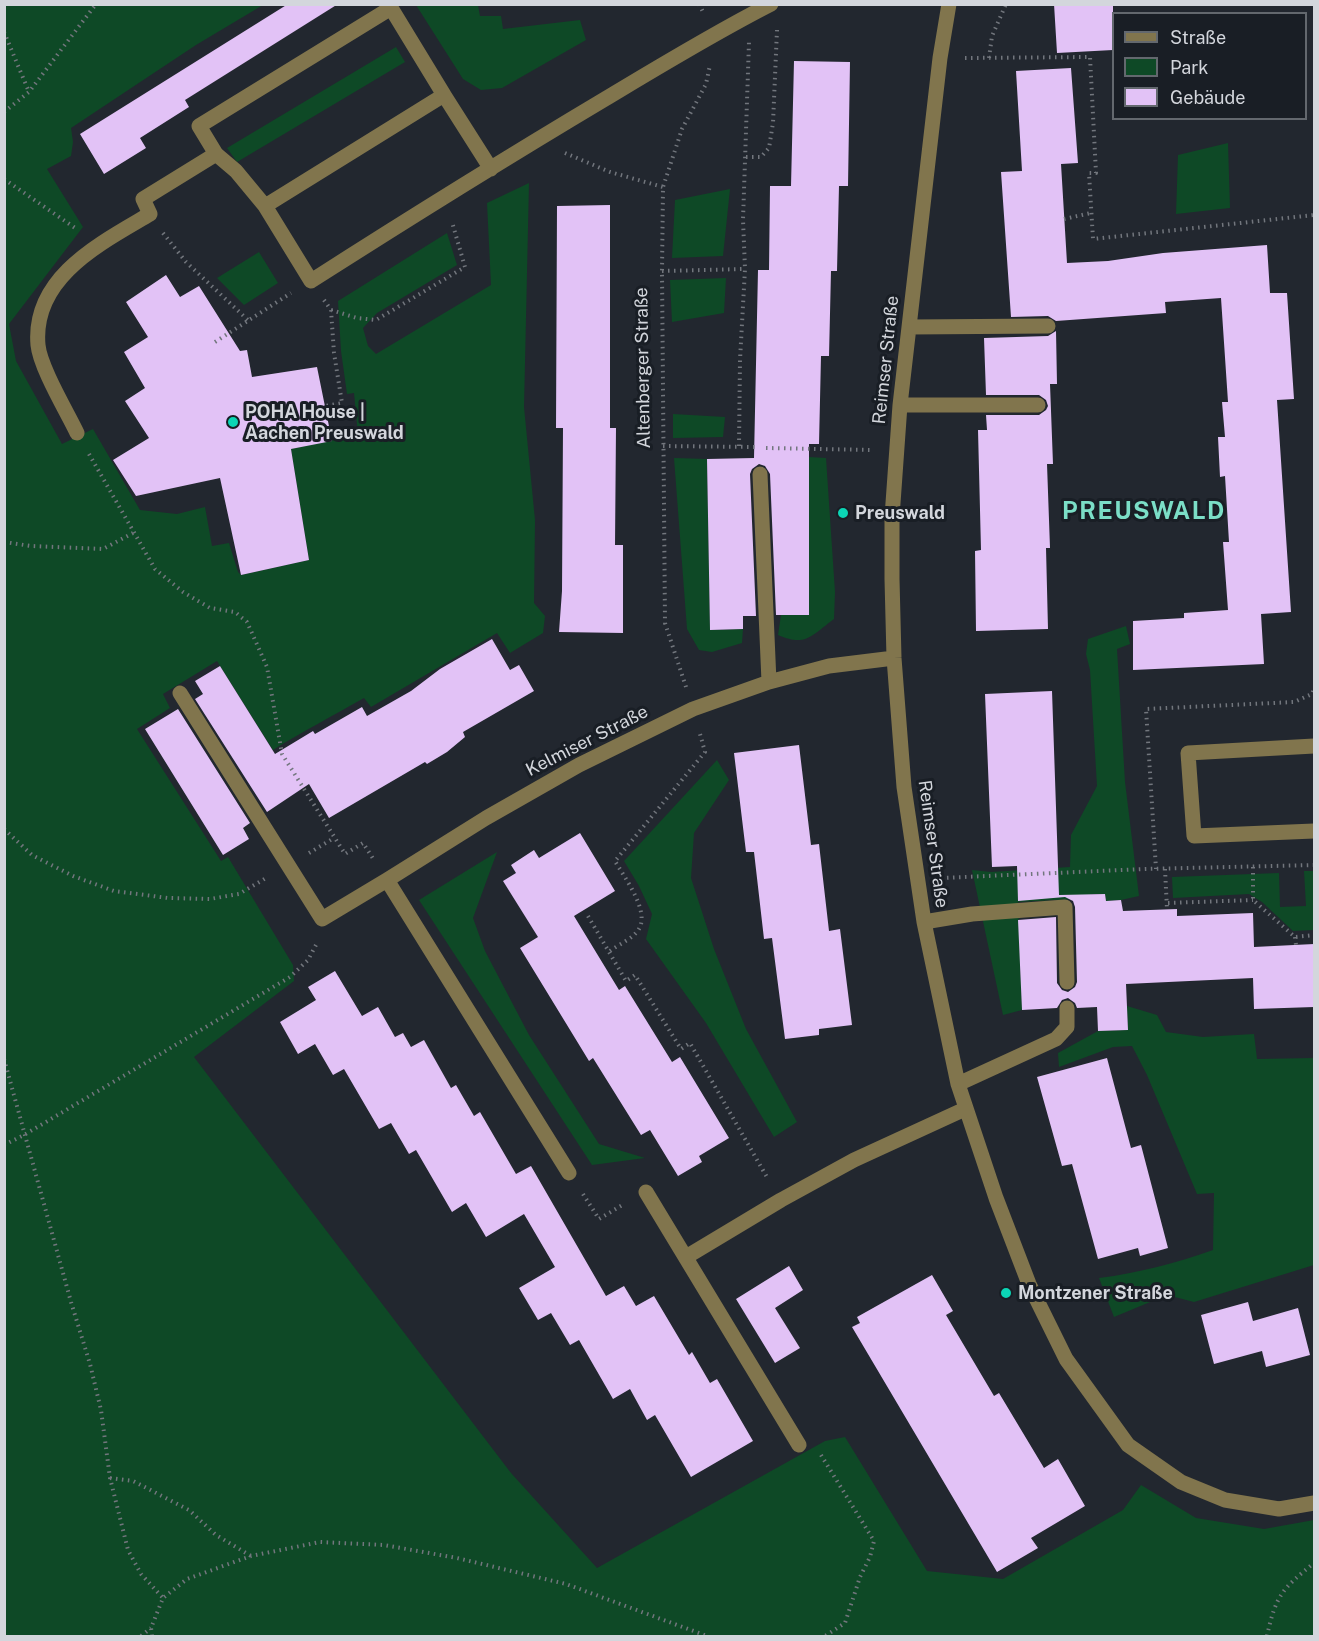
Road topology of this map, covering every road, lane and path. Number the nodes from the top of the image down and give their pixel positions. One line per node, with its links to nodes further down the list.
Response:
1 (96, 4): 11 (path)
2 (771, 4): 5 (street)
3 (949, 4): 9 (street, Reimser Straße)
4 (1006, 4): 10 (path)
5 (750, 15): 8 (street); 16 (path)
6 (777, 28): 16 (path)
7 (4, 32): 11 (path)
8 (717, 33): 14 (street); 19 (path, Altenberger Straße)
9 (940, 58): 10 (path); 32 (street, Reimser Straße)
10 (989, 58): 22 (path)
11 (29, 92): 13 (path)
12 (444, 95): 15 (street); 17 (street); 21 (street)
13 (4, 112)
14 (536, 140): 17 (street); 19 (path)
15 (216, 154): 21 (street); 23 (street)
16 (746, 157): 27 (path)
17 (491, 169): 20 (street)
18 (4, 179): 26 (path)
19 (663, 187): 28 (path, Altenberger Straße)
20 (443, 197): 29 (street); 36 (path)
21 (265, 206): 29 (street)
22 (1091, 213): 24 (path); 25 (path)
23 (150, 214): 30 (path); 37 (street)
24 (1314, 216)
25 (1064, 219)
26 (77, 229)
27 (745, 269): 28 (path); 39 (path)
28 (662, 271): 38 (path, Altenberger Straße)
29 (310, 281): 30 (path)
30 (249, 321): 33 (path)
31 (1048, 326): 32 (street)
32 (909, 327): 34 (street, Reimser Straße)
33 (215, 342)
34 (900, 405): 35 (street); 40 (street, Reimser Straße)
35 (1038, 405)
36 (325, 406)
37 (77, 433): 42 (path)
38 (663, 446): 39 (path); 47 (path, Altenberger Straße)
39 (740, 446): 40 (path)
40 (897, 450): 44 (street, Reimser Straße)
41 (760, 474): 45 (street)
42 (133, 533): 43 (path); 54 (path)
43 (4, 542)
44 (894, 658): 45 (street, Kelmiser Straße); 55 (street, Reimser Straße)
45 (769, 682): 47 (street, Kelmiser Straße)
46 (180, 693): 61 (street)
47 (693, 709): 54 (street, Kelmiser Straße); 66 (path, Altenberger Straße)
48 (1314, 746): 50 (street)
49 (4, 828): 56 (path)
50 (1314, 831)
51 (1314, 865): 52 (path)
52 (1253, 867): 53 (path); 57 (path)
53 (1165, 868): 55 (path); 58 (path)
54 (387, 880): 61 (street, Kelmiser Straße); 74 (street)
55 (917, 880): 62 (street, Reimser Straße)
56 (239, 894)
57 (1253, 900): 58 (path); 64 (path)
58 (1167, 903): 59 (path)
59 (1167, 909)
60 (588, 916): 66 (path)
61 (322, 919): 72 (path)
62 (924, 922): 67 (street); 70 (street, Reimser Straße)
63 (1314, 935): 64 (path)
64 (1295, 937): 65 (path)
65 (1296, 945)
66 (610, 951): 76 (path)
67 (1067, 982)
68 (1067, 1008): 70 (street)
69 (4, 1059): 72 (path)
70 (958, 1084): 71 (street, Reimser Straße)
71 (965, 1109): 76 (street); 81 (street, Reimser Straße)
72 (24, 1135): 73 (path); 80 (path)
73 (4, 1144)
74 (569, 1173): 77 (path)
75 (646, 1192): 78 (street)
76 (781, 1200): 78 (street)
77 (599, 1219)
78 (686, 1257): 79 (street)
79 (799, 1445): 89 (path)
80 (110, 1478): 82 (path); 84 (path)
81 (1314, 1503)
82 (251, 1556): 84 (path); 88 (path)
83 (1314, 1563): 90 (path)
84 (163, 1598): 85 (path)
85 (151, 1628): 86 (path); 87 (path)
86 (141, 1636)
87 (152, 1636)
88 (708, 1636)
89 (825, 1636)
90 (1267, 1636)

